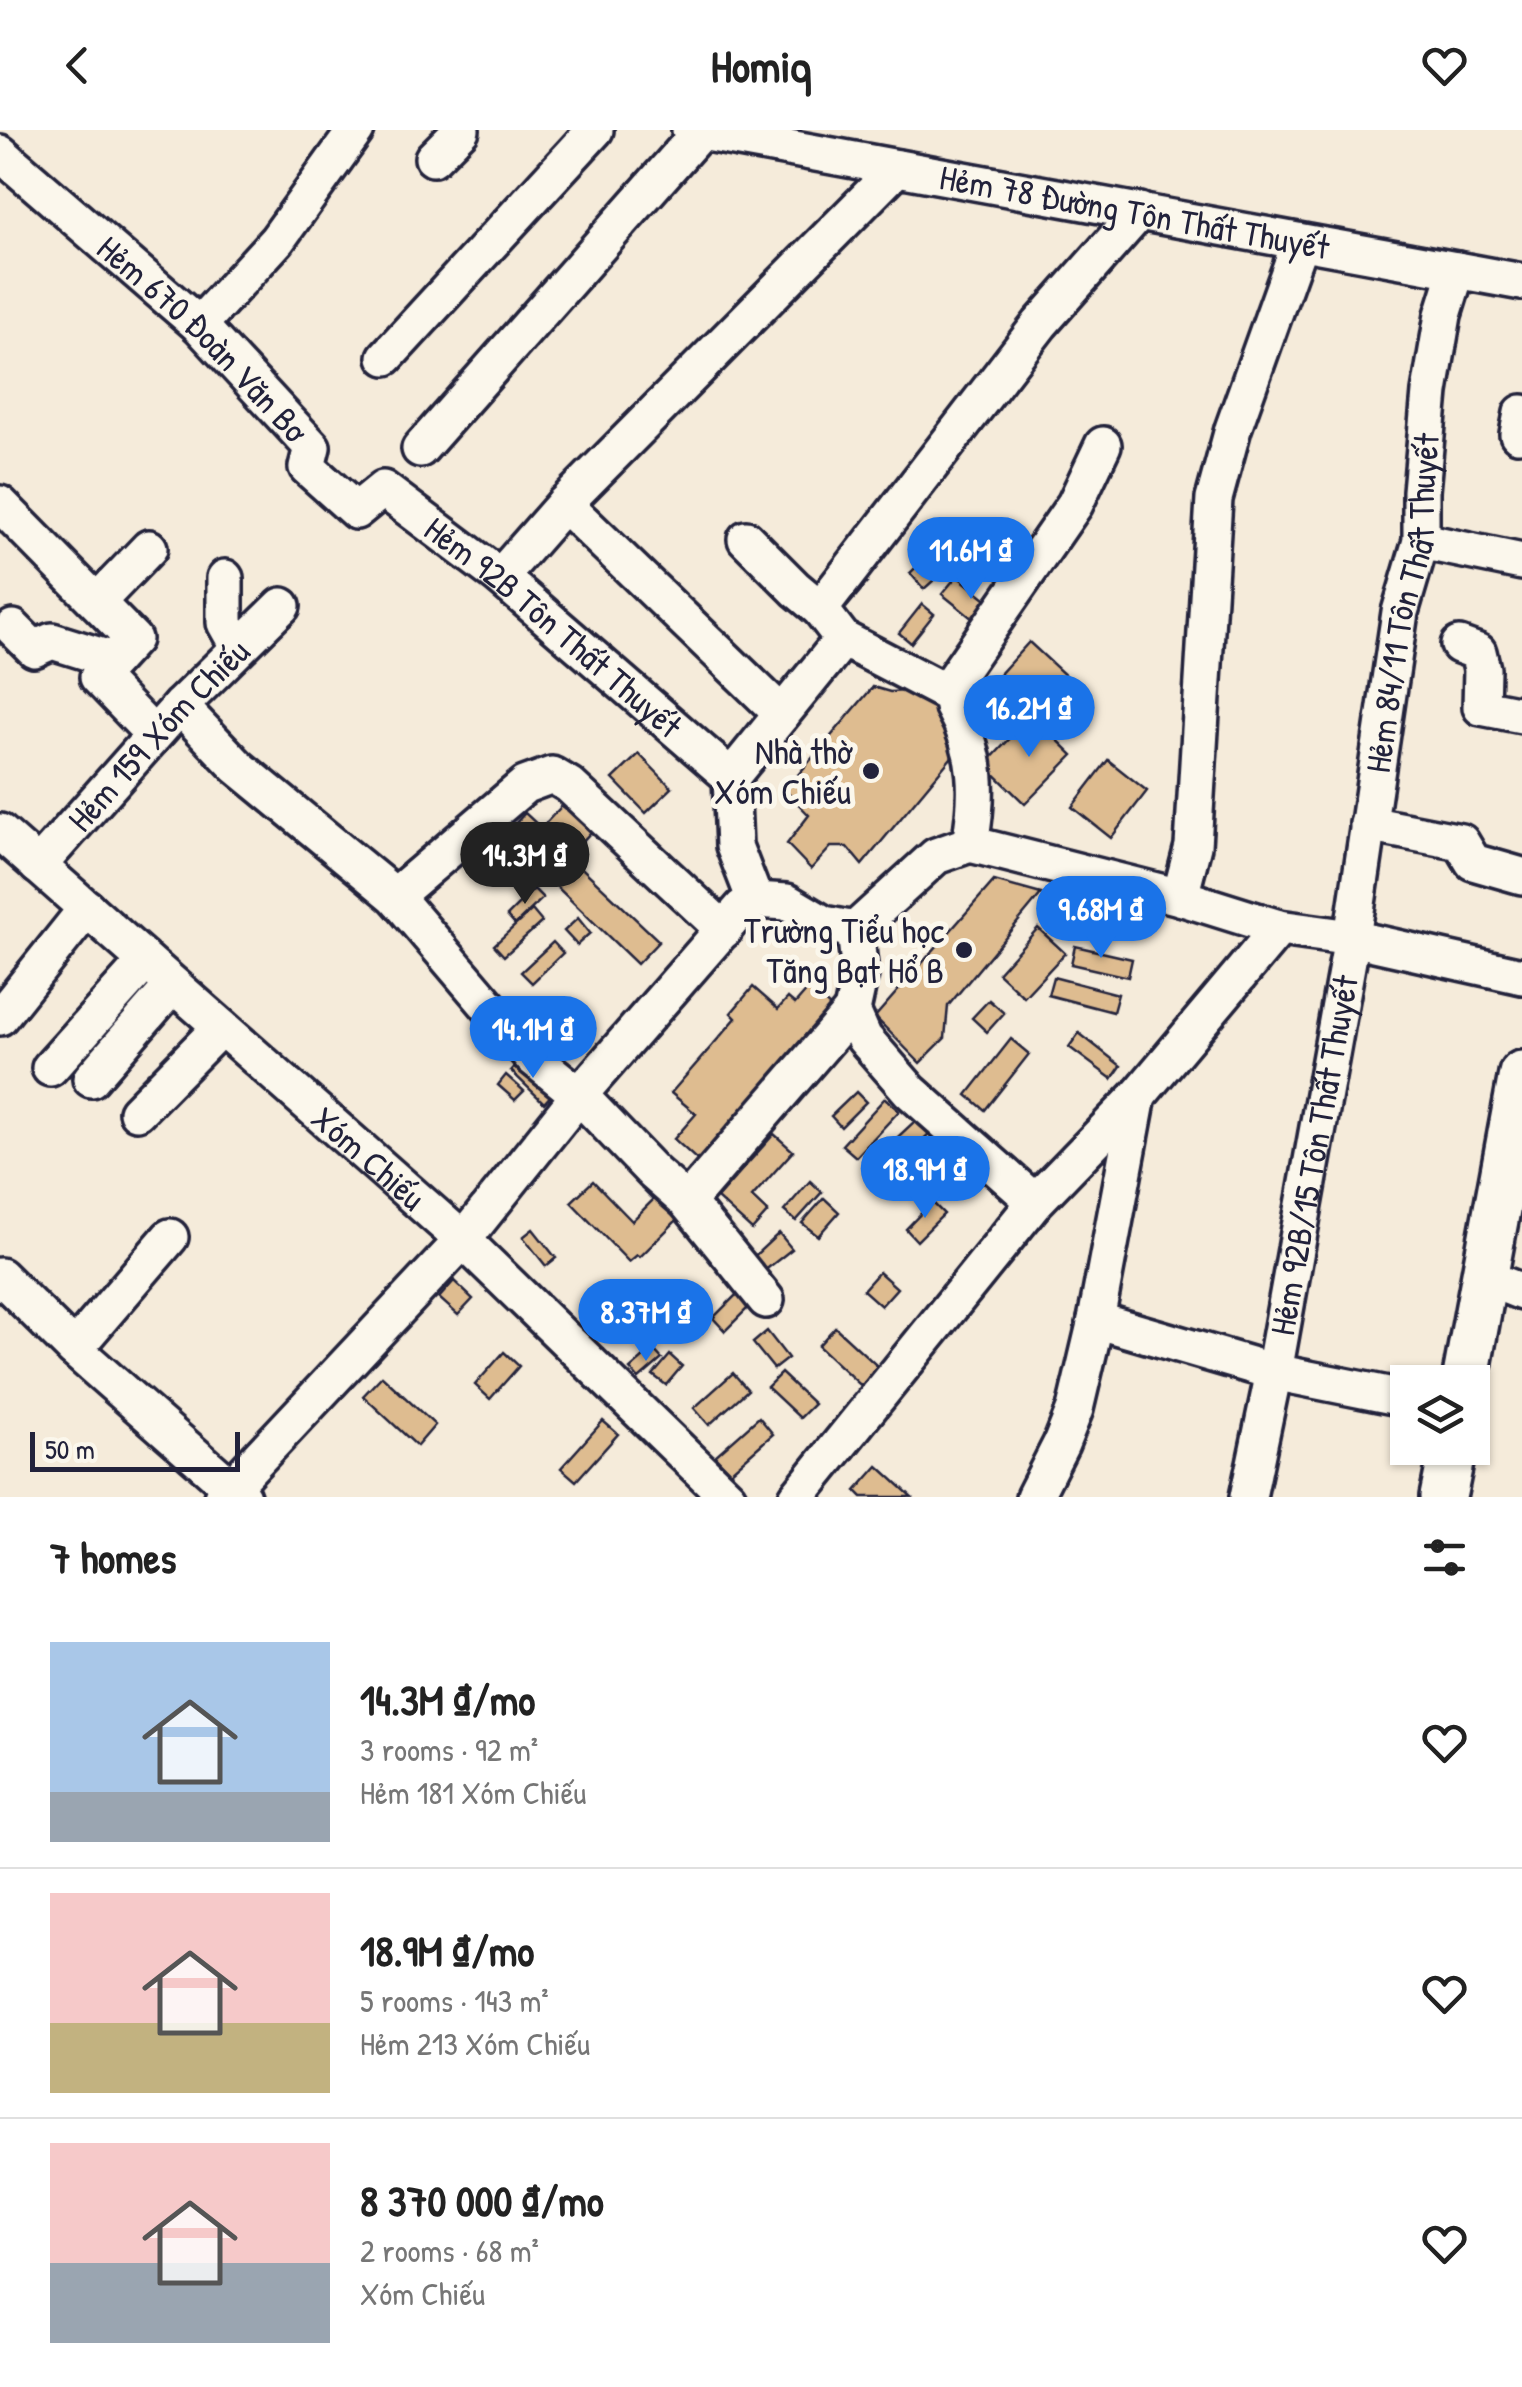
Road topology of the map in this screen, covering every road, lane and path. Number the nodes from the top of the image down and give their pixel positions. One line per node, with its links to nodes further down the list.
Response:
1 (356, 130): 12 (street)
2 (461, 130): 6 (street)
3 (595, 130): 13 (street)
4 (695, 131): 7 (street, Hẻm 78 Đường Tôn Thất Thuyết); 15 (street)
5 (0, 153): 12 (street, Hẻm 670 Đoàn Văn Bơ)
6 (433, 158)
7 (898, 168): 8 (street, Hẻm 78 Đường Tôn Thất Thuyết); 18 (street)
8 (1140, 211): 9 (street, Hẻm 78 Đường Tôn Thất Thuyết); 27 (street)
9 (1300, 242): 10 (street, Hẻm 78 Đường Tôn Thất Thuyết); 45 (street)
10 (1458, 270): 11 (street, Hẻm 78 Đường Tôn Thất Thuyết); 20 (street, Hẻm 84/11 Tôn Thất Thuyết)
11 (1522, 282)
12 (200, 325): 16 (street, Hẻm 670 Đoàn Văn Bơ)
13 (386, 357)
14 (1103, 445): 29 (street)
15 (420, 448)
16 (383, 490): 24 (street, Hẻm 92B Tôn Thất Thuyết)
17 (0, 504): 26 (street)
18 (564, 504): 24 (street); 35 (street)
19 (746, 538): 27 (street)
20 (1421, 541): 22 (street); 39 (street, Hẻm 84/11 Tôn Thất Thuyết)
21 (150, 561): 26 (street)
22 (1522, 562)
23 (225, 578): 31 (street)
24 (500, 578): 38 (street, Hẻm 92B Tôn Thất Thuyết)
25 (282, 606): 31 (street, Hẻm 159 Xóm Chiếu)
26 (103, 609): 32 (street)
27 (820, 609): 29 (street)
28 (13, 628): 32 (street)
29 (843, 639): 35 (street)
30 (1459, 646): 36 (street)
31 (240, 648): 33 (street, Hẻm 159 Xóm Chiếu)
32 (113, 660): 37 (street)
33 (180, 706): 37 (street, Hẻm 159 Xóm Chiếu); 44 (street)
34 (953, 708): 41 (street)
35 (782, 714): 38 (street)
36 (1522, 715)
37 (154, 735): 42 (street, Hẻm 159 Xóm Chiếu)
38 (730, 776): 46 (street)
39 (1368, 824): 43 (street); 51 (street, Hẻm 84/11 Tôn Thất Thuyết)
40 (0, 832): 42 (street, Xóm Chiếu)
41 (970, 844): 45 (street); 50 (street)
42 (38, 866): 47 (street, Xóm Chiếu)
43 (1522, 876)
44 (395, 896): 49 (street); 61 (street)
45 (1180, 897): 48 (street)
46 (755, 900): 49 (street); 50 (street)
47 (86, 908): 52 (street, Xóm Chiếu); 56 (street)
48 (1279, 928): 51 (street); 62 (street)
49 (724, 930): 61 (street)
50 (855, 930): 55 (street)
51 (1352, 938): 53 (street); 74 (street, Hẻm 92B/15 Tôn Thất Thuyết)
52 (146, 961): 54 (street, Xóm Chiếu); 58 (street)
53 (1522, 976)
54 (173, 985): 57 (street, Xóm Chiếu); 60 (street)
55 (852, 1011): 64 (street); 65 (street)
56 (0, 1017)
57 (221, 1027): 63 (street); 67 (street, Xóm Chiếu)
58 (50, 1068)
59 (1522, 1074): 68 (main road)
60 (92, 1079)
61 (579, 1095): 64 (street); 67 (street)
62 (1138, 1096): 65 (street); 71 (street)
63 (137, 1112)
64 (687, 1202): 70 (street)
65 (1035, 1202): 79 (street)
66 (170, 1237): 72 (street)
67 (463, 1240): 77 (street); 78 (street, Xóm Chiếu)
68 (1503, 1284): 73 (main road)
69 (6, 1293): 72 (street)
70 (766, 1300)
71 (1096, 1320): 74 (street); 80 (street)
72 (74, 1349): 77 (street)
73 (1472, 1365)
74 (1274, 1372): 75 (street); 81 (street, Hẻm 92B/15 Tôn Thất Thuyết)
75 (1390, 1395)
76 (1450, 1465): 82 (main road)
77 (232, 1494)
78 (728, 1497)
79 (798, 1497)
80 (1034, 1497)
81 (1248, 1497)
82 (1444, 1497)

